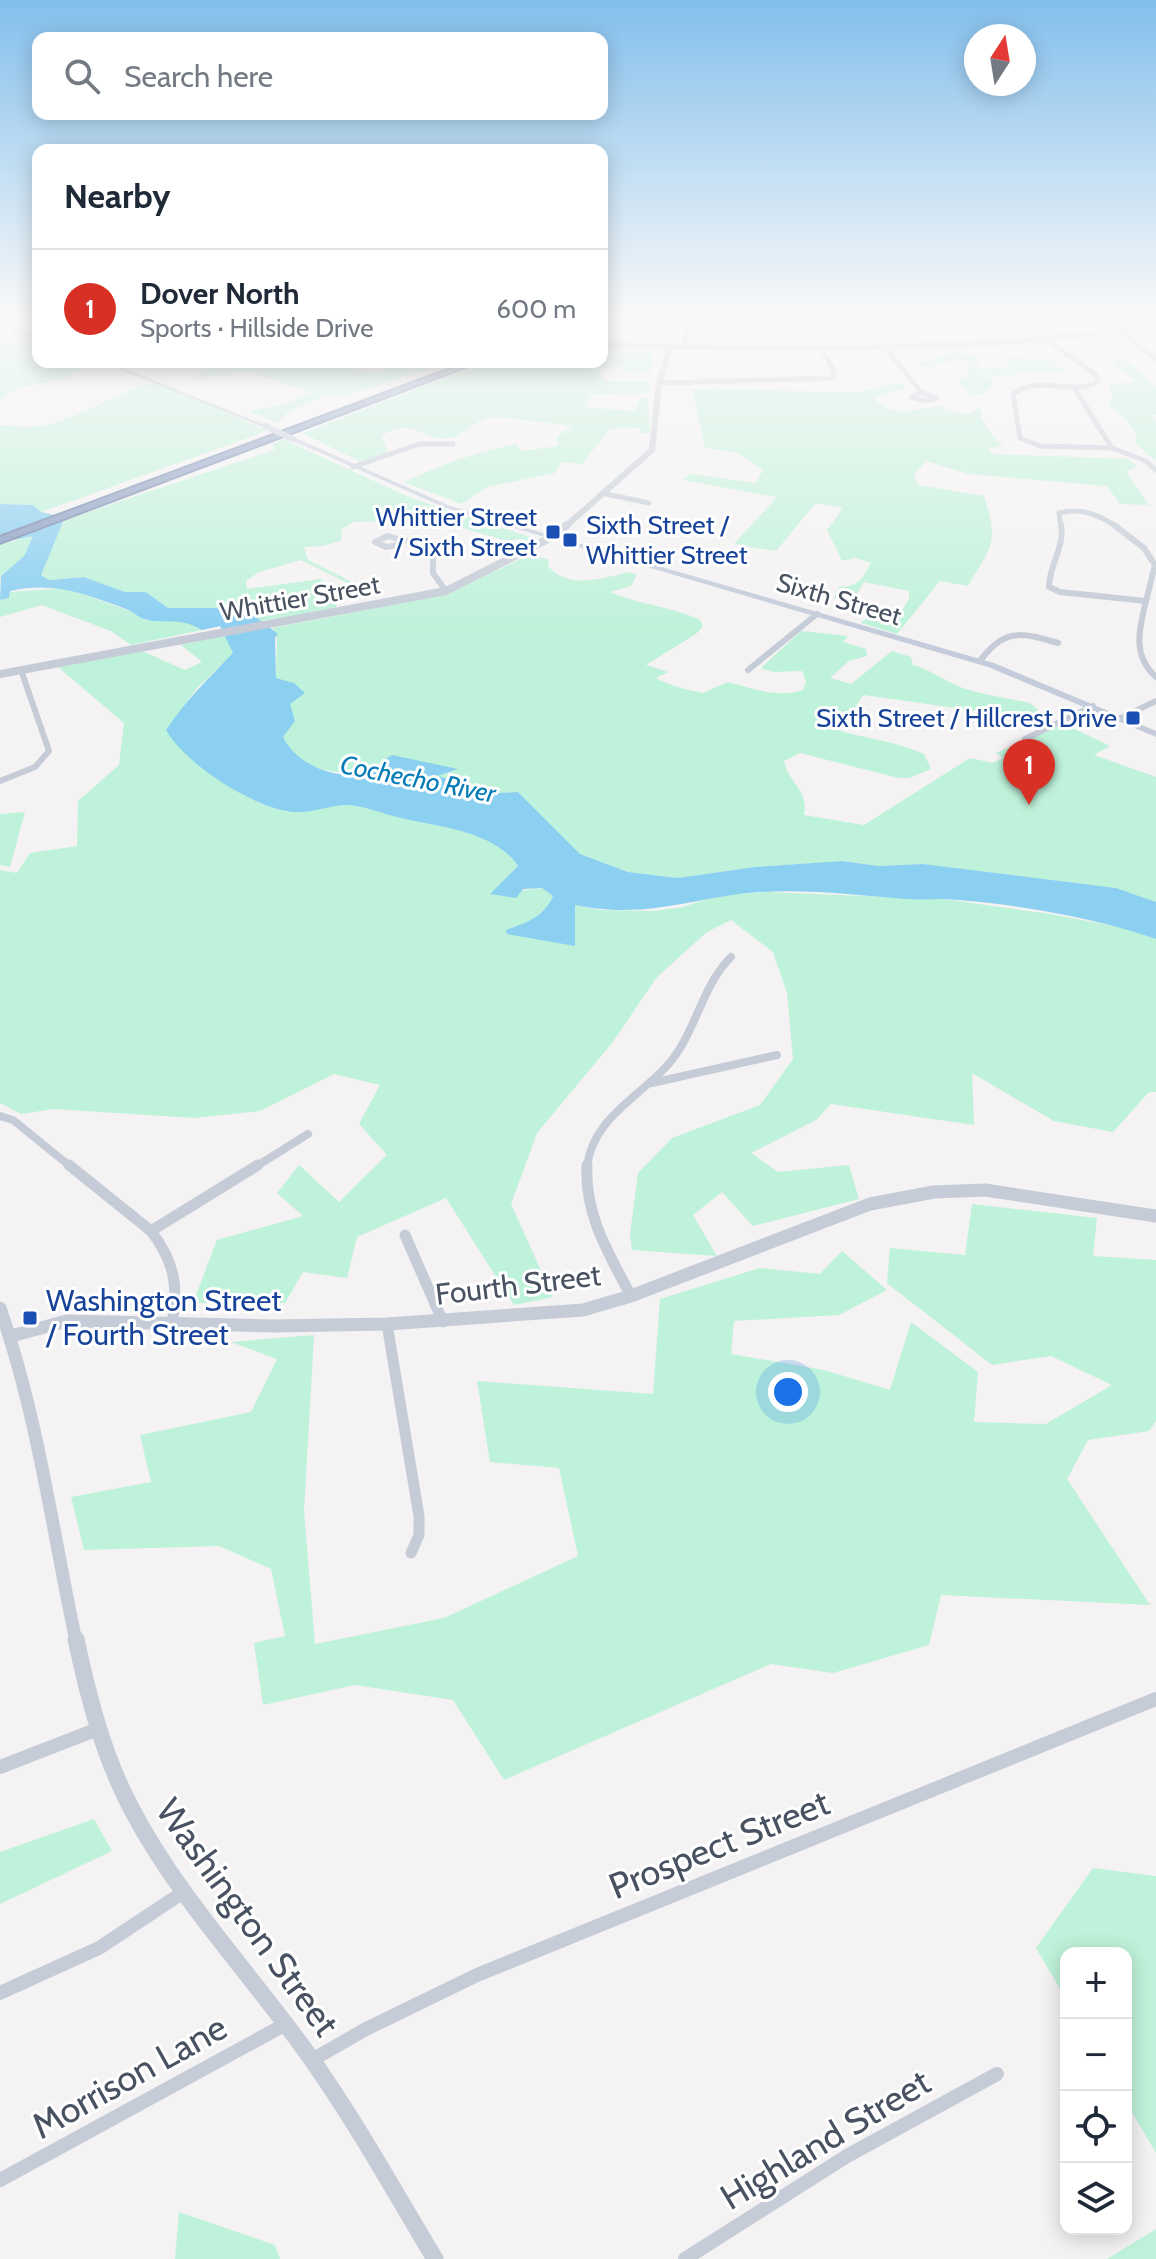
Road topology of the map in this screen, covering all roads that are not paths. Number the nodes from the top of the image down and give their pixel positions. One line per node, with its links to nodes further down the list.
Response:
1 (248, 419): 9 (main road, Sixth Street, bridge)
2 (308, 419): 13 (highway)
3 (317, 419): 13 (highway)
4 (655, 419): 11 (street, Whittier Street)
5 (1018, 419): 8 (street)
6 (1094, 419): 8 (street)
7 (453, 444): 9 (street)
8 (1112, 448): 10 (street)
9 (353, 467): 15 (main road, Sixth Street)
10 (1156, 470)
11 (606, 494): 12 (street); 15 (street, Whittier Street)
12 (649, 503)
13 (69, 510): 14 (highway)
14 (2, 536)
15 (551, 538): 17 (street, Whittier Street); 19 (main road, Sixth Street)
16 (401, 540): 17 (street)
17 (446, 591): 22 (street, Whittier Street)
18 (1146, 601): 18 (street); 25 (street)
19 (817, 614): 21 (main road, Sixth Street); 23 (street)
20 (1058, 643): 21 (street)
21 (980, 661): 27 (main road, Sixth Street)
22 (21, 670): 24 (street, Whittier Street); 31 (street)
23 (748, 670)
24 (0, 674)
25 (1156, 677)
26 (1156, 701): 28 (street)
27 (1093, 706): 28 (main road, Sixth Street); 30 (street)
28 (1121, 718): 29 (main road, Sixth Street)
29 (1156, 734)
30 (1025, 739)
31 (0, 781)
32 (731, 957): 34 (street)
33 (777, 1055): 34 (street)
34 (652, 1083): 40 (street)
35 (0, 1116): 38 (street)
36 (308, 1134): 38 (street)
37 (1156, 1216): 40 (street, Fourth Street)
38 (151, 1231): 43 (street)
39 (405, 1235): 42 (street)
40 (631, 1296): 42 (street, Fourth Street)
41 (0, 1308): 45 (street, Washington Street)
42 (443, 1322): 44 (street, Fourth Street)
43 (172, 1323): 44 (street, Fourth Street); 45 (street, Fourth Street)
44 (387, 1324): 46 (street)
45 (11, 1336): 48 (street, Washington Street)
46 (411, 1553)
47 (1156, 1699): 53 (street, Prospect Street)
48 (98, 1729): 49 (street); 50 (street, Washington Street)
49 (0, 1767)
50 (185, 1891): 51 (street); 52 (street, Washington Street)
51 (0, 1993)
52 (286, 2024): 53 (street, Washington Street); 55 (street, Morrison Lane)
53 (312, 2060): 56 (street, Washington Street)
54 (997, 2074): 57 (street, Highland Street)
55 (0, 2180)
56 (435, 2259)
57 (685, 2259)

